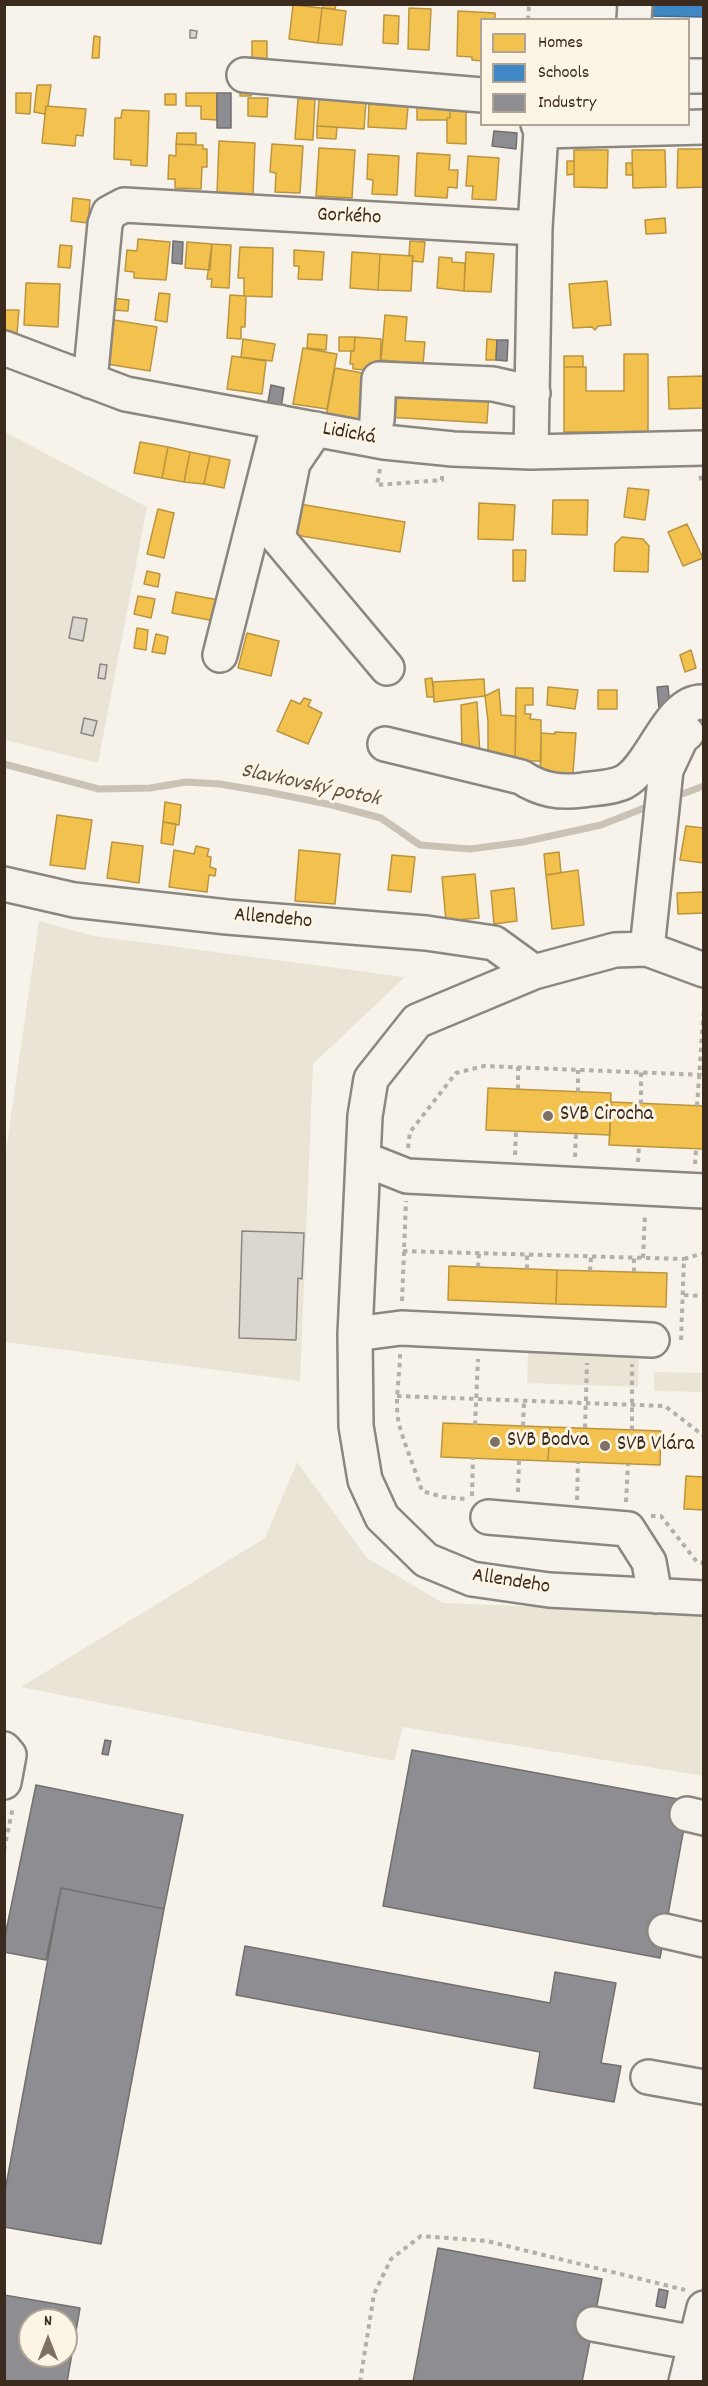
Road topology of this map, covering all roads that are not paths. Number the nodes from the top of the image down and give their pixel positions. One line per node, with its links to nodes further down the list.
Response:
1 (244, 75): 2 (street)
2 (480, 95)
3 (704, 127): 4 (street)
4 (539, 128): 5 (street)
5 (536, 228): 7 (street, Gorkého); 8 (street)
6 (4, 348): 7 (street, Lidická)
7 (90, 381): 10 (street, Lidická)
8 (533, 393): 9 (street); 13 (street)
9 (377, 420)
10 (279, 422): 11 (street, Lidická); 14 (street)
11 (316, 429): 13 (street, Lidická); 15 (street)
12 (704, 448): 13 (street, Lidická)
13 (531, 452)
14 (219, 655)
15 (387, 668)
16 (704, 702): 18 (street)
17 (704, 721): 20 (street)
18 (385, 744)
19 (4, 884): 22 (street, Allendeho)
20 (647, 949): 21 (street, Allendeho); 22 (street, Allendeho)
21 (704, 970)
22 (534, 972): 23 (street, Allendeho)
23 (364, 1159): 24 (street); 25 (street, Allendeho)
24 (699, 1181)
25 (355, 1334): 26 (street); 28 (street, Allendeho)
26 (642, 1347)
27 (488, 1517): 28 (street)
28 (655, 1596): 29 (street, Allendeho)
29 (704, 1598)
30 (4, 1749): 31 (street)
31 (9, 1789)
32 (665, 1931): 33 (street)
33 (704, 1940)
34 (648, 2077): 35 (street)
35 (704, 2087)
36 (698, 2300): 38 (street)
37 (593, 2324): 38 (street)
38 (695, 2343): 39 (street)
39 (686, 2382)

